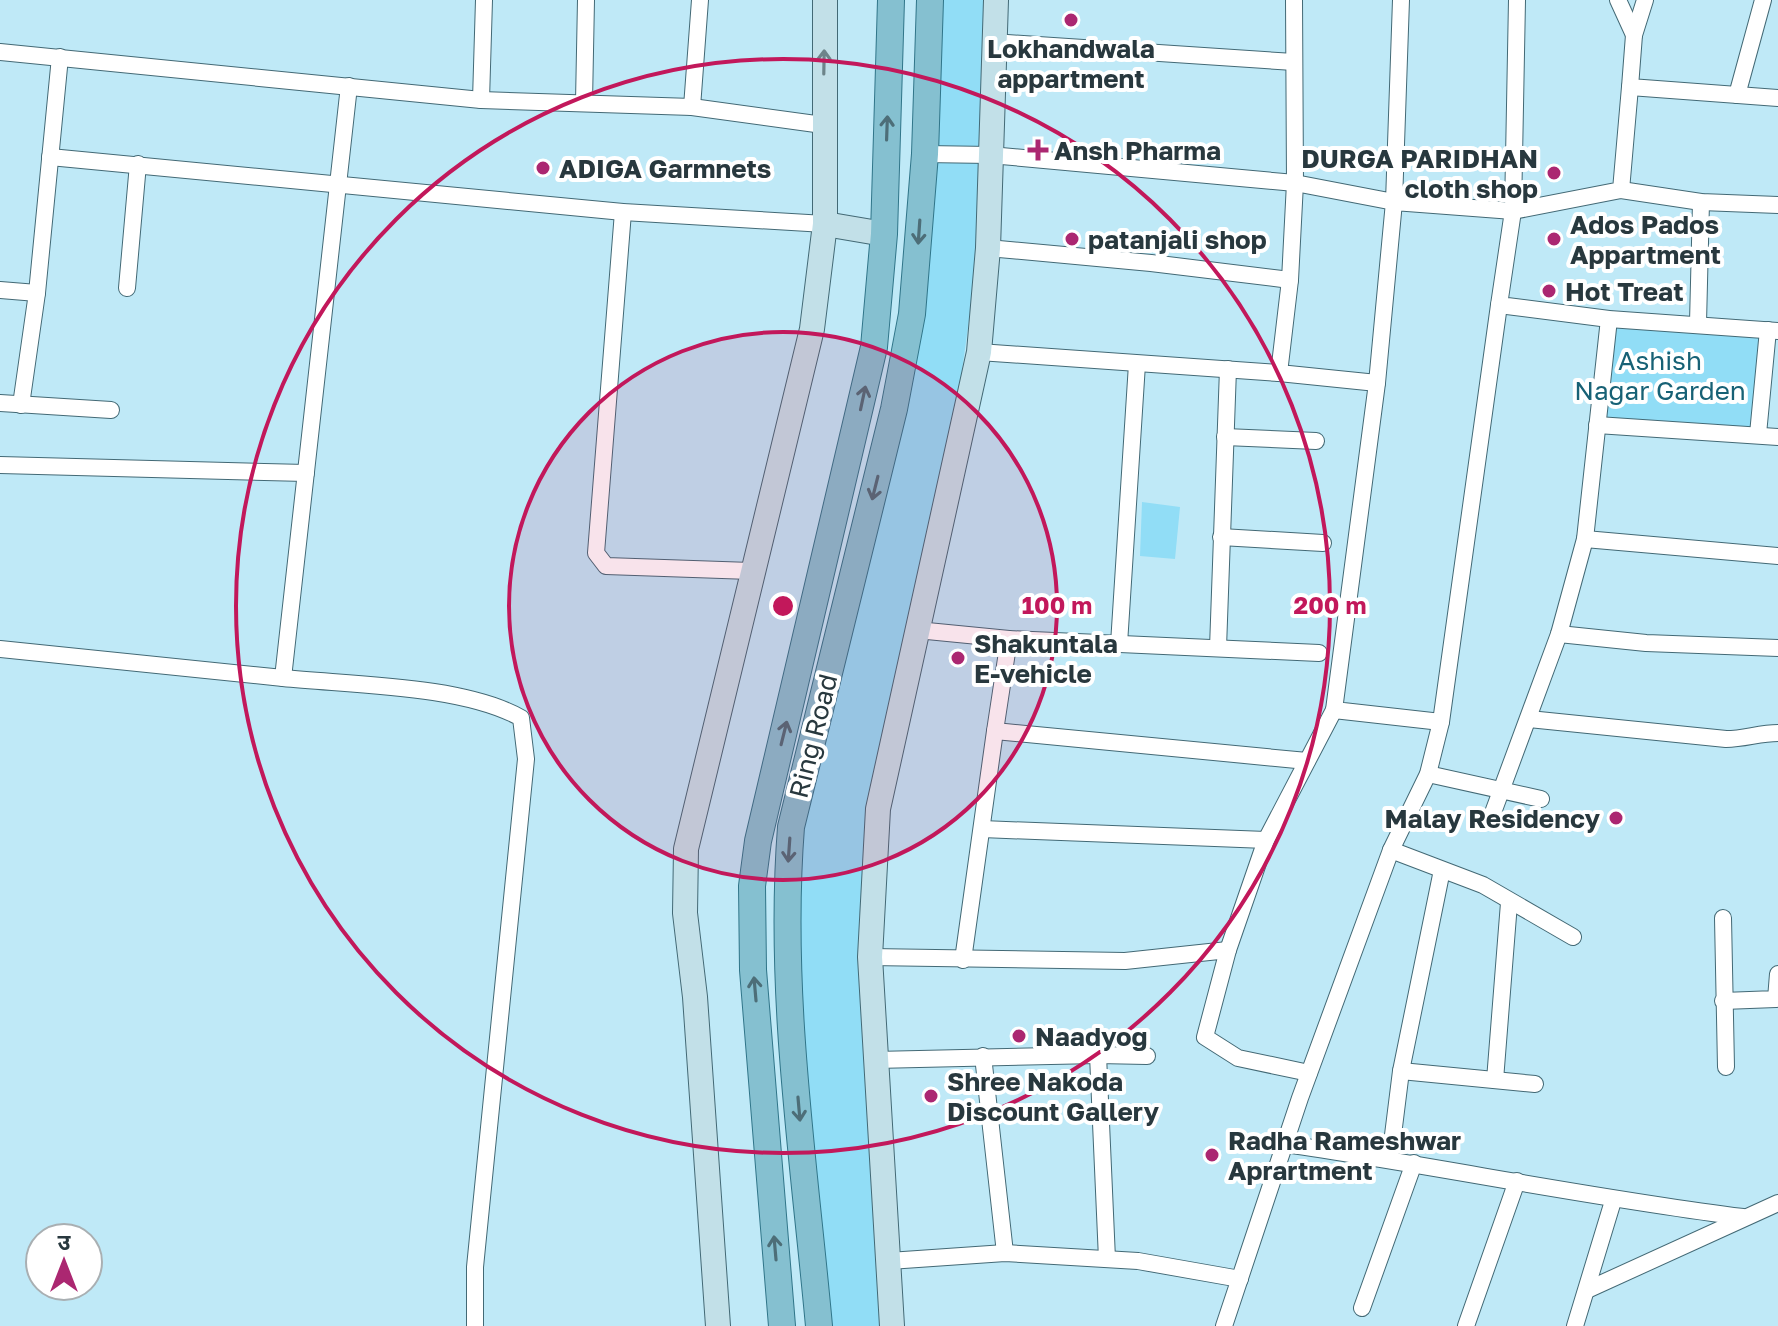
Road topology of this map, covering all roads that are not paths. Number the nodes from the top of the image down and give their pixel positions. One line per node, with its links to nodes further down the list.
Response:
1 (484, 0): 23 (street)
2 (586, 0): 24 (street)
3 (700, 0): 25 (street)
4 (825, 0): 26 (street, one-way to 4)
5 (891, 0): 40 (main road, Ring Road, one-way to 5)
6 (930, 0): 27 (main road, Ring Road)
7 (996, 0): 15 (street)
8 (1294, 0): 18 (street)
9 (1401, 0): 34 (street)
10 (1517, 0): 37 (street)
11 (1618, 0): 14 (street)
12 (1645, 0): 14 (street)
13 (1763, 0): 21 (street)
14 (1634, 35): 20 (street)
15 (993, 42): 18 (street); 28 (street)
16 (0, 52): 17 (street)
17 (60, 57): 19 (street); 29 (street)
18 (1294, 62): 32 (street)
19 (349, 86): 23 (street); 31 (street)
20 (1630, 87): 21 (street); 33 (street)
21 (1737, 95): 22 (street)
22 (1778, 98)
23 (481, 100): 24 (street)
24 (584, 102): 25 (street)
25 (692, 107): 26 (street)
26 (823, 125): 39 (street)
27 (925, 154): 28 (street); 126 (main road, Ring Road, one-way to 126)
28 (990, 155): 32 (street); 41 (street)
29 (50, 157): 30 (street); 45 (street)
30 (138, 164): 31 (street); 43 (street)
31 (339, 183): 38 (street); 64 (street)
32 (1295, 183): 34 (street); 42 (street)
33 (1621, 190): 35 (street); 37 (street)
34 (1394, 202): 37 (street); 54 (street)
35 (1701, 202): 36 (street); 48 (street)
36 (1778, 205)
37 (1513, 211): 46 (street)
38 (623, 212): 39 (street); 69 (street)
39 (825, 224): 40 (street); 69 (street)
40 (884, 234): 125 (main road, Ring Road, one-way to 40)
41 (988, 248): 42 (street); 50 (street)
42 (1290, 280): 53 (street)
43 (127, 288)
44 (0, 290): 45 (street)
45 (37, 293): 56 (street)
46 (1499, 305): 47 (street); 81 (street)
47 (1609, 319): 48 (street); 58 (street)
48 (1698, 323): 49 (street)
49 (1773, 330): 59 (street)
50 (979, 352): 51 (street); 70 (street)
51 (1137, 364): 52 (street); 73 (street)
52 (1228, 369): 53 (street); 60 (street)
53 (1279, 373): 54 (street)
54 (1377, 383): 79 (street)
55 (0, 403): 56 (street)
56 (21, 405): 57 (street)
57 (111, 410)
58 (1597, 425): 59 (street); 66 (street)
59 (1758, 434): 61 (street)
60 (1225, 437): 62 (street); 65 (street)
61 (1778, 437)
62 (1316, 441)
63 (0, 465): 64 (street)
64 (306, 473): 78 (street)
65 (1221, 537): 67 (street); 74 (street)
66 (1585, 539): 68 (street); 71 (street)
67 (1323, 543)
68 (1778, 556)
69 (751, 571): 124 (street)
70 (917, 630): 72 (street); 97 (street)
71 (1559, 634): 75 (street); 80 (street)
72 (1009, 639): 73 (street); 82 (street)
73 (1119, 644): 74 (street)
74 (1218, 648): 77 (street)
75 (1778, 648)
76 (0, 649): 78 (street)
77 (1319, 653)
78 (283, 678): 123 (street)
79 (1334, 710): 81 (street); 84 (street)
80 (1529, 719): 83 (street); 86 (street)
81 (1441, 722): 85 (street)
82 (995, 731): 84 (street); 89 (street)
83 (1778, 733)
84 (1307, 761): 90 (street)
85 (1428, 774): 86 (street); 91 (street)
86 (1500, 787): 87 (street); 88 (street)
87 (1541, 799)
88 (1491, 818)
89 (982, 829): 90 (street); 98 (street)
90 (1266, 840): 96 (street)
91 (1391, 850): 92 (street); 107 (street)
92 (1442, 870): 93 (street); 106 (street)
93 (1509, 903): 95 (street); 108 (street)
94 (1723, 918): 100 (street)
95 (1573, 937)
96 (1228, 950): 98 (street); 107 (street)
97 (870, 957): 98 (street); 104 (street)
98 (963, 960)
99 (1778, 974): 100 (street)
100 (1723, 1001): 105 (street)
101 (1098, 1055): 102 (street); 103 (street); 118 (street)
102 (983, 1056): 104 (street); 117 (street)
103 (1147, 1056)
104 (875, 1060): 119 (street)
105 (1726, 1067)
106 (1401, 1071): 108 (street); 111 (street)
107 (1309, 1073): 110 (street)
108 (1495, 1080): 109 (street)
109 (1535, 1084)
110 (1285, 1144): 111 (street); 120 (street)
111 (1390, 1159): 112 (street)
112 (1414, 1163): 113 (street); 122 (street)
113 (1517, 1181): 114 (street); 129 (street)
114 (1613, 1201): 116 (street); 121 (street)
115 (1778, 1203): 116 (street)
116 (1743, 1217): 121 (street)
117 (1005, 1253): 118 (street); 119 (street)
118 (1107, 1259): 120 (street)
119 (889, 1261): 127 (street)
120 (1240, 1279): 128 (street)
121 (1587, 1290): 130 (street)
122 (1362, 1308)
123 (475, 1326)
124 (718, 1326)
125 (782, 1326)
126 (819, 1326)
127 (892, 1326)
128 (1224, 1326)
129 (1466, 1326)
130 (1575, 1326)

